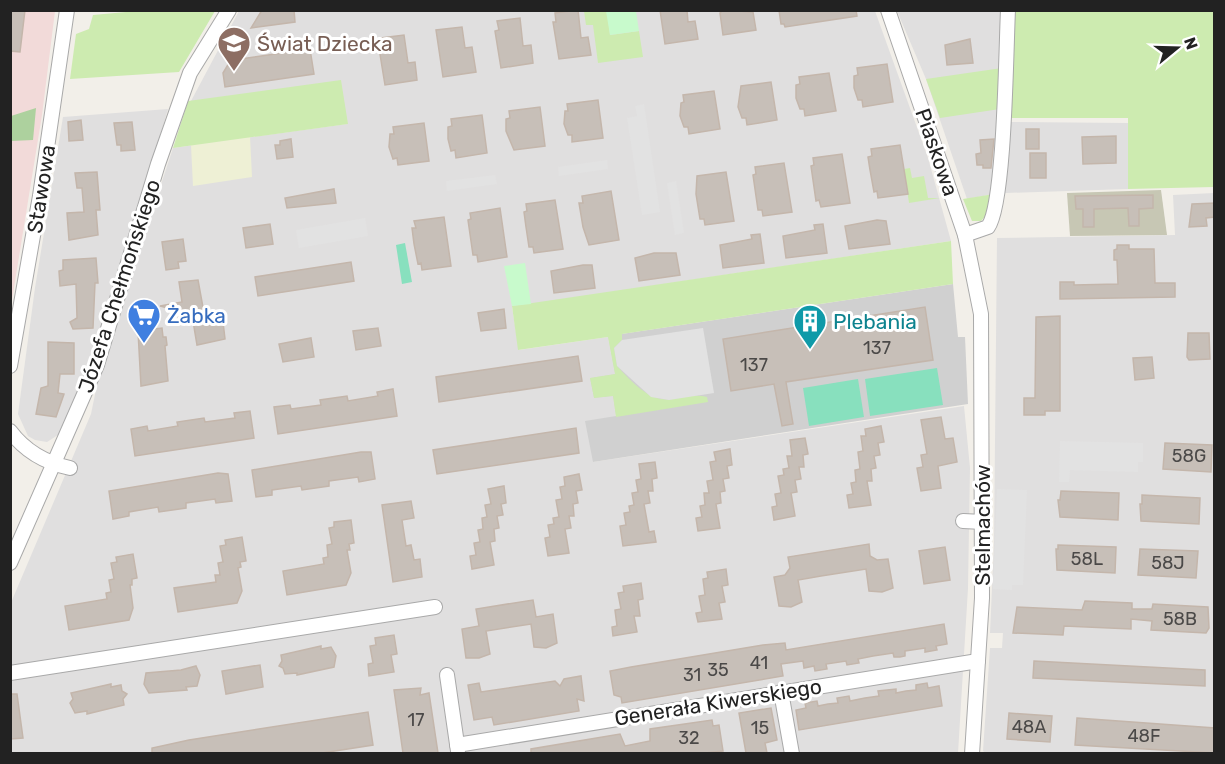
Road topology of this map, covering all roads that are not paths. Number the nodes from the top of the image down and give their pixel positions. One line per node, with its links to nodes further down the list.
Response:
1 (67, 10): 7 (street, Stawowa)
2 (230, 10): 9 (street, Józefa Chełmońskiego)
3 (888, 10): 5 (street, Piaskowa)
4 (1008, 10): 5 (street)
5 (965, 235): 6 (street, Piaskowa)
6 (978, 296): 12 (street, Stelmachów)
7 (10, 366)
8 (10, 431): 9 (street)
9 (55, 465): 10 (street); 13 (street, Józefa Chełmońskiego)
10 (70, 468)
11 (963, 521): 12 (street)
12 (982, 522): 15 (street, Stelmachów)
13 (10, 563)
14 (435, 607): 16 (street)
15 (978, 661): 18 (street, Generała Kiwerskiego); 21 (street, Stelmachów)
16 (10, 673)
17 (447, 675): 19 (street)
18 (781, 692): 19 (street, Generała Kiwerskiego); 20 (street)
19 (458, 749)
20 (792, 753)
21 (972, 753)

